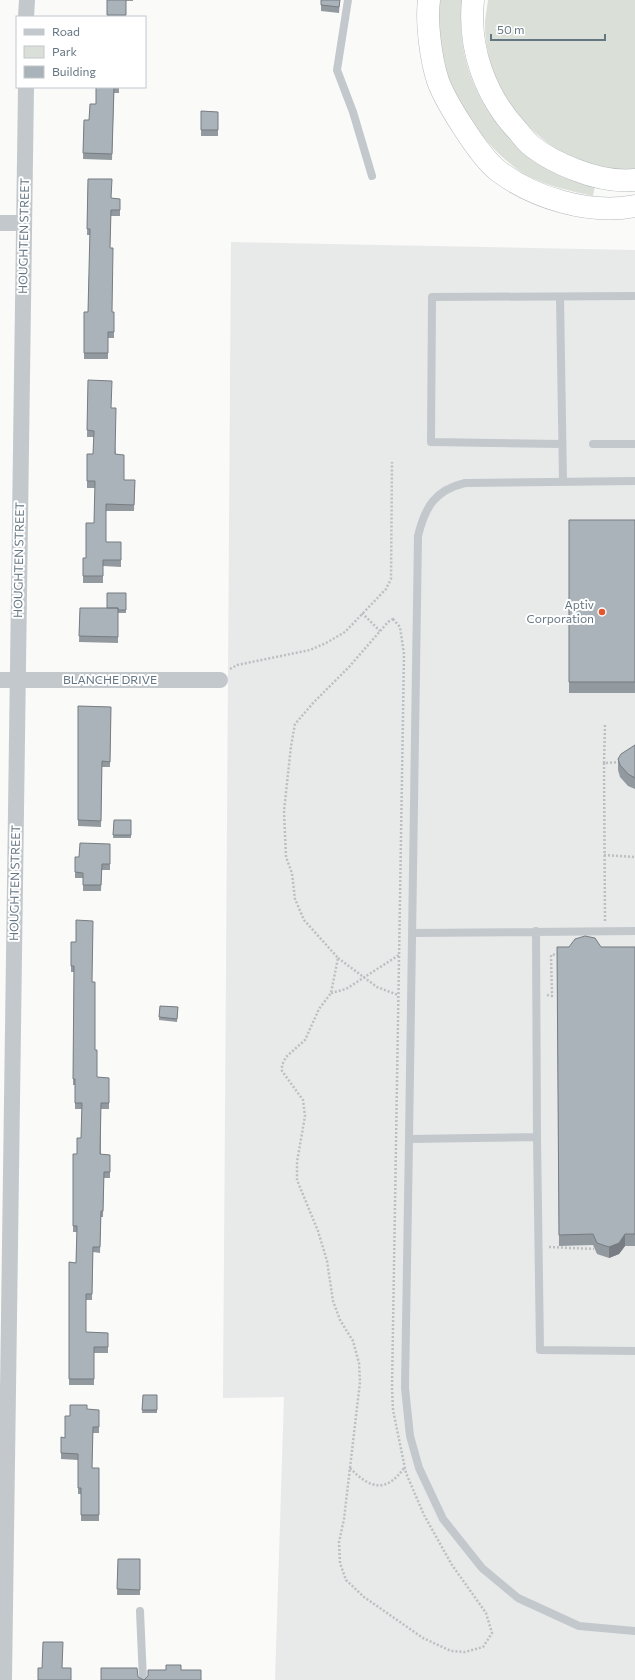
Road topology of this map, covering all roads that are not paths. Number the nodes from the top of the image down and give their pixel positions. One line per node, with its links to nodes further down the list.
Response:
1 (27, 0): 5 (street)
2 (348, 0): 7 (lane)
3 (429, 0): 9 (highway)
4 (473, 0): 8 (highway)
5 (26, 16)
6 (26, 88): 11 (street, HOUGHTEN STREET)
7 (372, 176)
8 (635, 180)
9 (635, 206)
10 (0, 223): 11 (street)
11 (24, 223): 20 (street, HOUGHTEN STREET)
12 (635, 296): 13 (lane)
13 (560, 297): 14 (lane); 14 (lane)
14 (561, 444): 17 (lane)
15 (593, 444): 16 (lane)
16 (635, 444)
17 (563, 481): 18 (lane); 24 (lane)
18 (635, 481)
19 (0, 680): 20 (street, BLANCHE DRIVE)
20 (17, 680): 21 (street, BLANCHE DRIVE); 30 (street, HOUGHTEN STREET)
21 (220, 680)
22 (635, 930): 23 (lane)
23 (536, 931): 24 (lane); 25 (lane)
24 (412, 933): 26 (lane)
25 (538, 1137): 26 (lane); 27 (lane)
26 (409, 1139): 29 (lane)
27 (635, 1351)
28 (140, 1611): 31 (lane)
29 (635, 1631)
30 (4, 1680)
31 (143, 1680)

